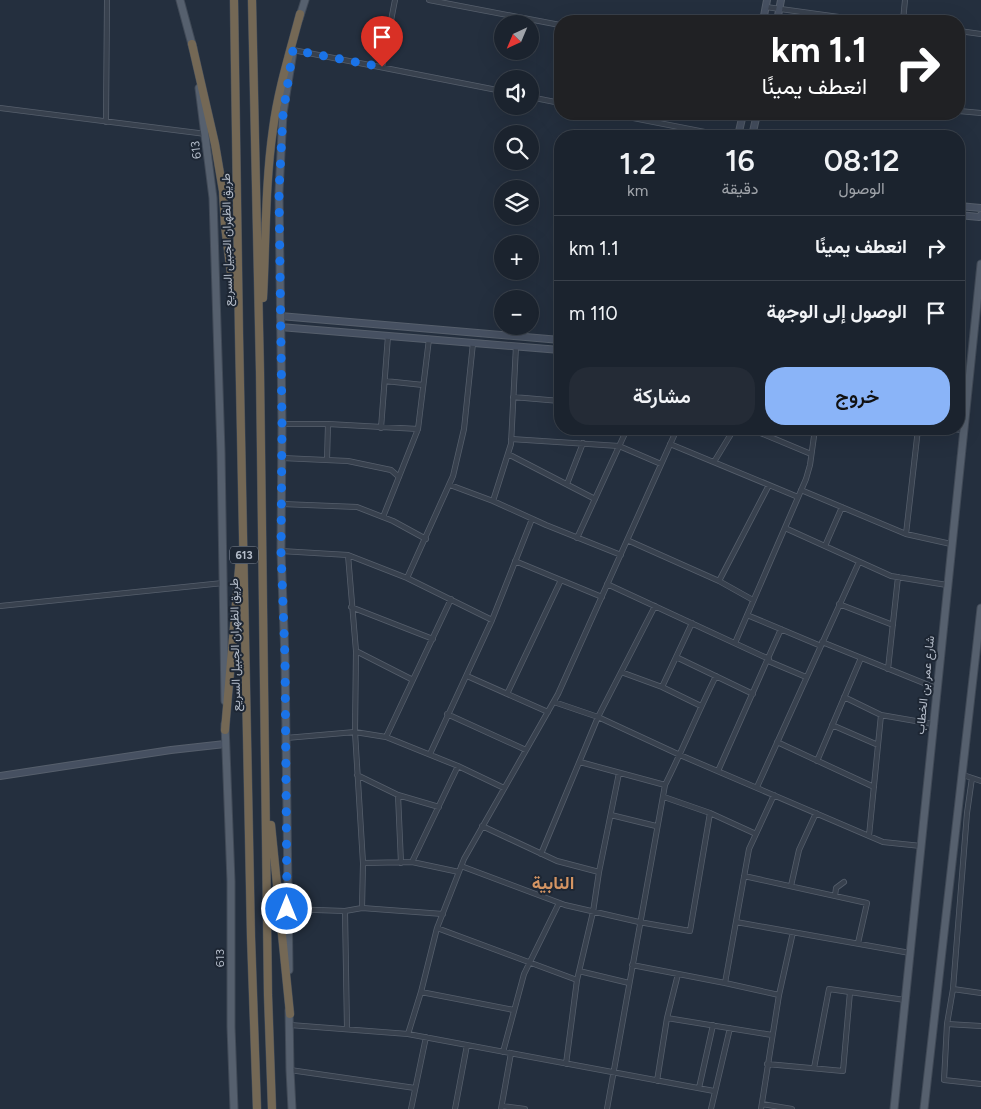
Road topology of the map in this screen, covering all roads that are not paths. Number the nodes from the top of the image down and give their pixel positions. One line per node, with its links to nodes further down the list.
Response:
1 (107, 0): 29 (street)
2 (180, 0): 19 (main road, 613)
3 (234, 0): 40 (highway, طريق الظهران الجبيل السريع / 613)
4 (252, 0): 48 (highway, 613)
5 (305, 0): 12 (main road)
6 (395, 0): 21 (street)
7 (429, 0): 16 (street)
8 (781, 0): 11 (street)
9 (905, 0): 15 (street)
10 (766, 4): 11 (street)
11 (779, 9): 13 (street); 14 (street)
12 (300, 14): 20 (main road); 48 (highway)
13 (778, 15)
14 (824, 15)
15 (904, 15)
16 (554, 24)
17 (965, 33): 18 (street)
18 (981, 34)
19 (192, 44): 31 (main road, 613); 40 (highway)
20 (293, 50): 21 (street); 37 (main road)
21 (382, 67): 22 (street)
22 (494, 89)
23 (539, 99): 24 (street)
24 (554, 102)
25 (0, 108): 29 (street)
26 (965, 112): 27 (street)
27 (981, 113)
28 (644, 120): 30 (street)
29 (106, 122): 31 (street)
30 (694, 130)
31 (206, 134): 108 (main road, 613)
32 (965, 207): 33 (street)
33 (981, 208)
34 (965, 216): 35 (street)
35 (981, 216)
36 (981, 264): 51 (main road, شارع عمر بن الخطاب)
37 (280, 316): 38 (street); 39 (main road)
38 (366, 324): 41 (street); 44 (street)
39 (280, 327): 41 (street); 57 (main road)
40 (239, 334): 89 (highway, طريق الظهران الجبيل السريع / 613)
41 (365, 334): 42 (street)
42 (388, 336): 43 (street); 50 (street)
43 (428, 339): 45 (street); 53 (street)
44 (554, 340)
45 (473, 343): 46 (street); 80 (street)
46 (516, 346): 47 (street); 54 (street)
47 (554, 349)
48 (260, 372): 164 (highway, 613)
49 (965, 379): 51 (street)
50 (385, 381): 53 (street); 59 (street)
51 (968, 381): 52 (street); 56 (main road, شارع عمر بن الخطاب)
52 (965, 382)
53 (424, 385): 60 (street)
54 (513, 397): 55 (street); 69 (street)
55 (554, 400)
56 (965, 410)
57 (282, 424): 58 (street); 75 (main road)
58 (328, 424): 59 (street); 76 (street)
59 (380, 428): 60 (street)
60 (418, 429): 79 (street)
61 (624, 435): 72 (street)
62 (674, 435): 71 (street)
63 (730, 435): 77 (street)
64 (766, 435): 68 (street)
65 (814, 435): 74 (street)
66 (917, 435): 93 (street)
67 (962, 435): 97 (main road, شارع عمر بن الخطاب)
68 (771, 437): 74 (street)
69 (511, 439): 70 (street); 73 (street)
70 (583, 442): 72 (street); 81 (street)
71 (670, 444): 77 (street); 78 (street)
72 (619, 446): 78 (street); 85 (street)
73 (508, 454): 81 (street); 86 (street)
74 (811, 454): 83 (street)
75 (282, 458): 76 (street); 87 (main road)
76 (327, 460): 79 (street)
77 (714, 462): 82 (street)
78 (661, 464): 96 (street)
79 (399, 477): 90 (street)
80 (450, 484): 86 (street); 95 (street)
81 (567, 484): 85 (street)
82 (769, 485): 84 (street); 107 (street)
83 (801, 490): 84 (street); 88 (street)
84 (798, 497): 92 (street)
85 (595, 499): 94 (street)
86 (493, 500): 91 (street)
87 (282, 504): 90 (street); 99 (main road)
88 (842, 508): 93 (street); 98 (street)
89 (244, 515): 151 (highway); 251 (highway, طريق الظهران الجبيل السريع / 613)
90 (383, 517): 95 (street)
91 (532, 519): 94 (street); 102 (street)
92 (785, 528): 98 (street); 113 (street)
93 (906, 534): 97 (street)
94 (578, 538): 101 (street)
95 (426, 539): 105 (street)
96 (627, 540): 101 (street); 107 (street)
97 (951, 544): 110 (main road, شارع عمر بن الخطاب)
98 (825, 546): 103 (street)
99 (281, 551): 100 (street); 154 (main road)
100 (348, 555): 105 (street); 117 (street)
101 (620, 555): 109 (street)
102 (515, 561): 106 (street); 120 (street)
103 (858, 562): 104 (street); 114 (street)
104 (898, 577): 110 (street); 122 (street)
105 (407, 578): 112 (street)
106 (561, 580): 111 (street); 140 (street)
107 (719, 582): 113 (street)
108 (223, 583): 115 (street); 151 (main road, 613)
109 (608, 584): 111 (street); 116 (street)
110 (947, 585): 139 (main road, شارع عمر بن الخطاب)
111 (602, 596): 143 (street)
112 (451, 599): 120 (street); 124 (street)
113 (754, 600): 119 (street)
114 (840, 604): 122 (street); 126 (street)
115 (0, 606)
116 (655, 606): 121 (street); 133 (street)
117 (351, 607): 124 (street); 127 (street)
118 (981, 608): 131 (main road)
119 (747, 615): 123 (street); 125 (street)
120 (492, 620): 134 (street)
121 (692, 623): 125 (street); 128 (street)
122 (893, 625): 132 (street)
123 (782, 629): 126 (street); 130 (street)
124 (433, 639): 137 (street)
125 (735, 643): 130 (street)
126 (821, 644): 129 (street); 136 (street)
127 (356, 651): 137 (street); 152 (street)
128 (676, 657): 135 (street); 138 (street)
129 (861, 658): 132 (street); 142 (street)
130 (768, 660): 136 (street); 141 (street)
131 (978, 666): 168 (main road)
132 (888, 668): 139 (street)
133 (621, 672): 138 (street); 148 (street)
134 (467, 676): 140 (street); 146 (street)
135 (716, 676): 141 (street); 144 (street)
136 (806, 677): 155 (street)
137 (413, 680): 153 (street)
138 (662, 687): 144 (street)
139 (936, 688): 149 (main road, شارع عمر بن الخطاب)
140 (507, 694): 145 (street)
141 (753, 694): 165 (street)
142 (844, 697): 147 (street); 150 (street)
143 (554, 702): 145 (street); 148 (street)
144 (701, 706): 160 (street)
145 (548, 712): 158 (street)
146 (447, 714): 158 (street); 159 (street)
147 (881, 715): 149 (street); 157 (street)
148 (598, 717): 160 (street); 162 (street)
149 (933, 724): 187 (main road, شارع عمر بن الخطاب)
150 (832, 726): 157 (street); 161 (street)
151 (225, 730): 156 (main road, 613)
152 (355, 732): 153 (street); 154 (street); 167 (street)
153 (386, 737): 159 (street)
154 (286, 738): 200 (main road)
155 (777, 742): 161 (street); 175 (street)
156 (226, 744): 169 (street); 250 (main road, 613)
157 (878, 745): 173 (street)
158 (526, 750): 174 (street)
159 (430, 754): 163 (street)
160 (680, 755): 165 (street); 172 (street)
161 (817, 760): 173 (street)
162 (580, 762): 166 (street); 188 (street)
163 (458, 766): 174 (street); 179 (street)
164 (266, 771): 224 (highway); 252 (highway, 613)
165 (718, 771): 175 (street)
166 (619, 773): 172 (street); 182 (street)
167 (357, 775): 176 (street); 190 (street)
168 (963, 775): 170 (street); 261 (main road)
169 (0, 776)
170 (972, 778): 171 (street); 217 (street)
171 (981, 781)
172 (665, 784): 178 (street)
173 (874, 787): 186 (street)
174 (504, 788): 183 (street)
175 (757, 788): 177 (street)
176 (398, 795): 179 (street); 191 (street)
177 (774, 795): 181 (street); 185 (street)
178 (664, 797): 180 (street); 184 (street)
179 (439, 807): 189 (street)
180 (710, 813): 185 (street); 204 (street)
181 (816, 813): 186 (street); 196 (street)
182 (611, 815): 184 (street); 193 (street)
183 (482, 826): 188 (street); 192 (street)
184 (656, 826): 204 (street)
185 (756, 834): 194 (street)
186 (869, 836): 187 (street)
187 (920, 846): 209 (main road, شارع عمر بن الخطاب)
188 (541, 854): 193 (street)
189 (412, 862): 191 (street); 192 (street)
190 (363, 863): 191 (street); 199 (street)
191 (402, 863)
192 (460, 869): 198 (street); 203 (street)
193 (599, 872): 202 (street)
194 (744, 876): 196 (street); 205 (street)
195 (844, 882): 197 (street)
196 (791, 886): 197 (street)
197 (834, 896): 208 (street)
198 (559, 903): 202 (street); 210 (street)
199 (362, 908): 201 (street); 203 (street)
200 (287, 909): 201 (street); 224 (main road)
201 (345, 911): 231 (street)
202 (593, 912): 204 (street); 212 (street)
203 (442, 914): 206 (street)
204 (640, 922): 211 (street)
205 (736, 922): 207 (street); 216 (street)
206 (437, 928): 210 (street); 218 (street)
207 (793, 932): 208 (street); 221 (street)
208 (858, 943): 209 (street)
209 (910, 952): 222 (main road, شارع عمر بن الخطاب)
210 (529, 963): 214 (street); 223 (street)
211 (632, 966): 213 (street); 215 (street)
212 (580, 971): 214 (street); 215 (street)
213 (678, 974): 216 (street); 225 (street)
214 (577, 980): 238 (street)
215 (629, 983): 242 (street)
216 (725, 983): 221 (street)
217 (953, 989): 220 (street); 226 (street)
218 (421, 992): 223 (street); 232 (street)
219 (850, 992): 222 (street); 240 (street); 240 (street)
220 (981, 993)
221 (779, 995): 233 (street)
222 (905, 1000): 260 (main road, شارع عمر بن الخطاب)
223 (514, 1010): 236 (street)
224 (290, 1014): 227 (main road)
225 (667, 1018): 228 (street); 243 (street)
226 (947, 1024): 229 (street); 244 (street)
227 (290, 1025): 231 (street); 241 (main road)
228 (713, 1025): 230 (street); 246 (street)
229 (981, 1026)
230 (730, 1028): 233 (street); 247 (street)
231 (347, 1029): 232 (street)
232 (408, 1034): 234 (street)
233 (772, 1035): 239 (street)
234 (426, 1037): 235 (street); 245 (street)
235 (467, 1045): 236 (street); 255 (street)
236 (503, 1052): 237 (street)
237 (511, 1054): 238 (street); 248 (street)
238 (566, 1064): 242 (street)
239 (768, 1064): 240 (street); 249 (street)
240 (814, 1068)
241 (290, 1070): 245 (street); 253 (main road)
242 (613, 1073): 243 (street); 257 (street)
243 (657, 1081): 246 (street)
244 (981, 1084)
245 (415, 1088): 254 (street)
246 (699, 1088): 247 (street)
247 (714, 1091): 258 (street)
248 (502, 1107): 256 (street)
249 (761, 1107): 259 (street)
250 (234, 1109)
251 (257, 1109)
252 (272, 1109)
253 (292, 1109)
254 (411, 1109)
255 (455, 1109)
256 (525, 1109)
257 (607, 1109)
258 (711, 1109)
259 (792, 1109)
260 (894, 1109)
261 (924, 1109)

